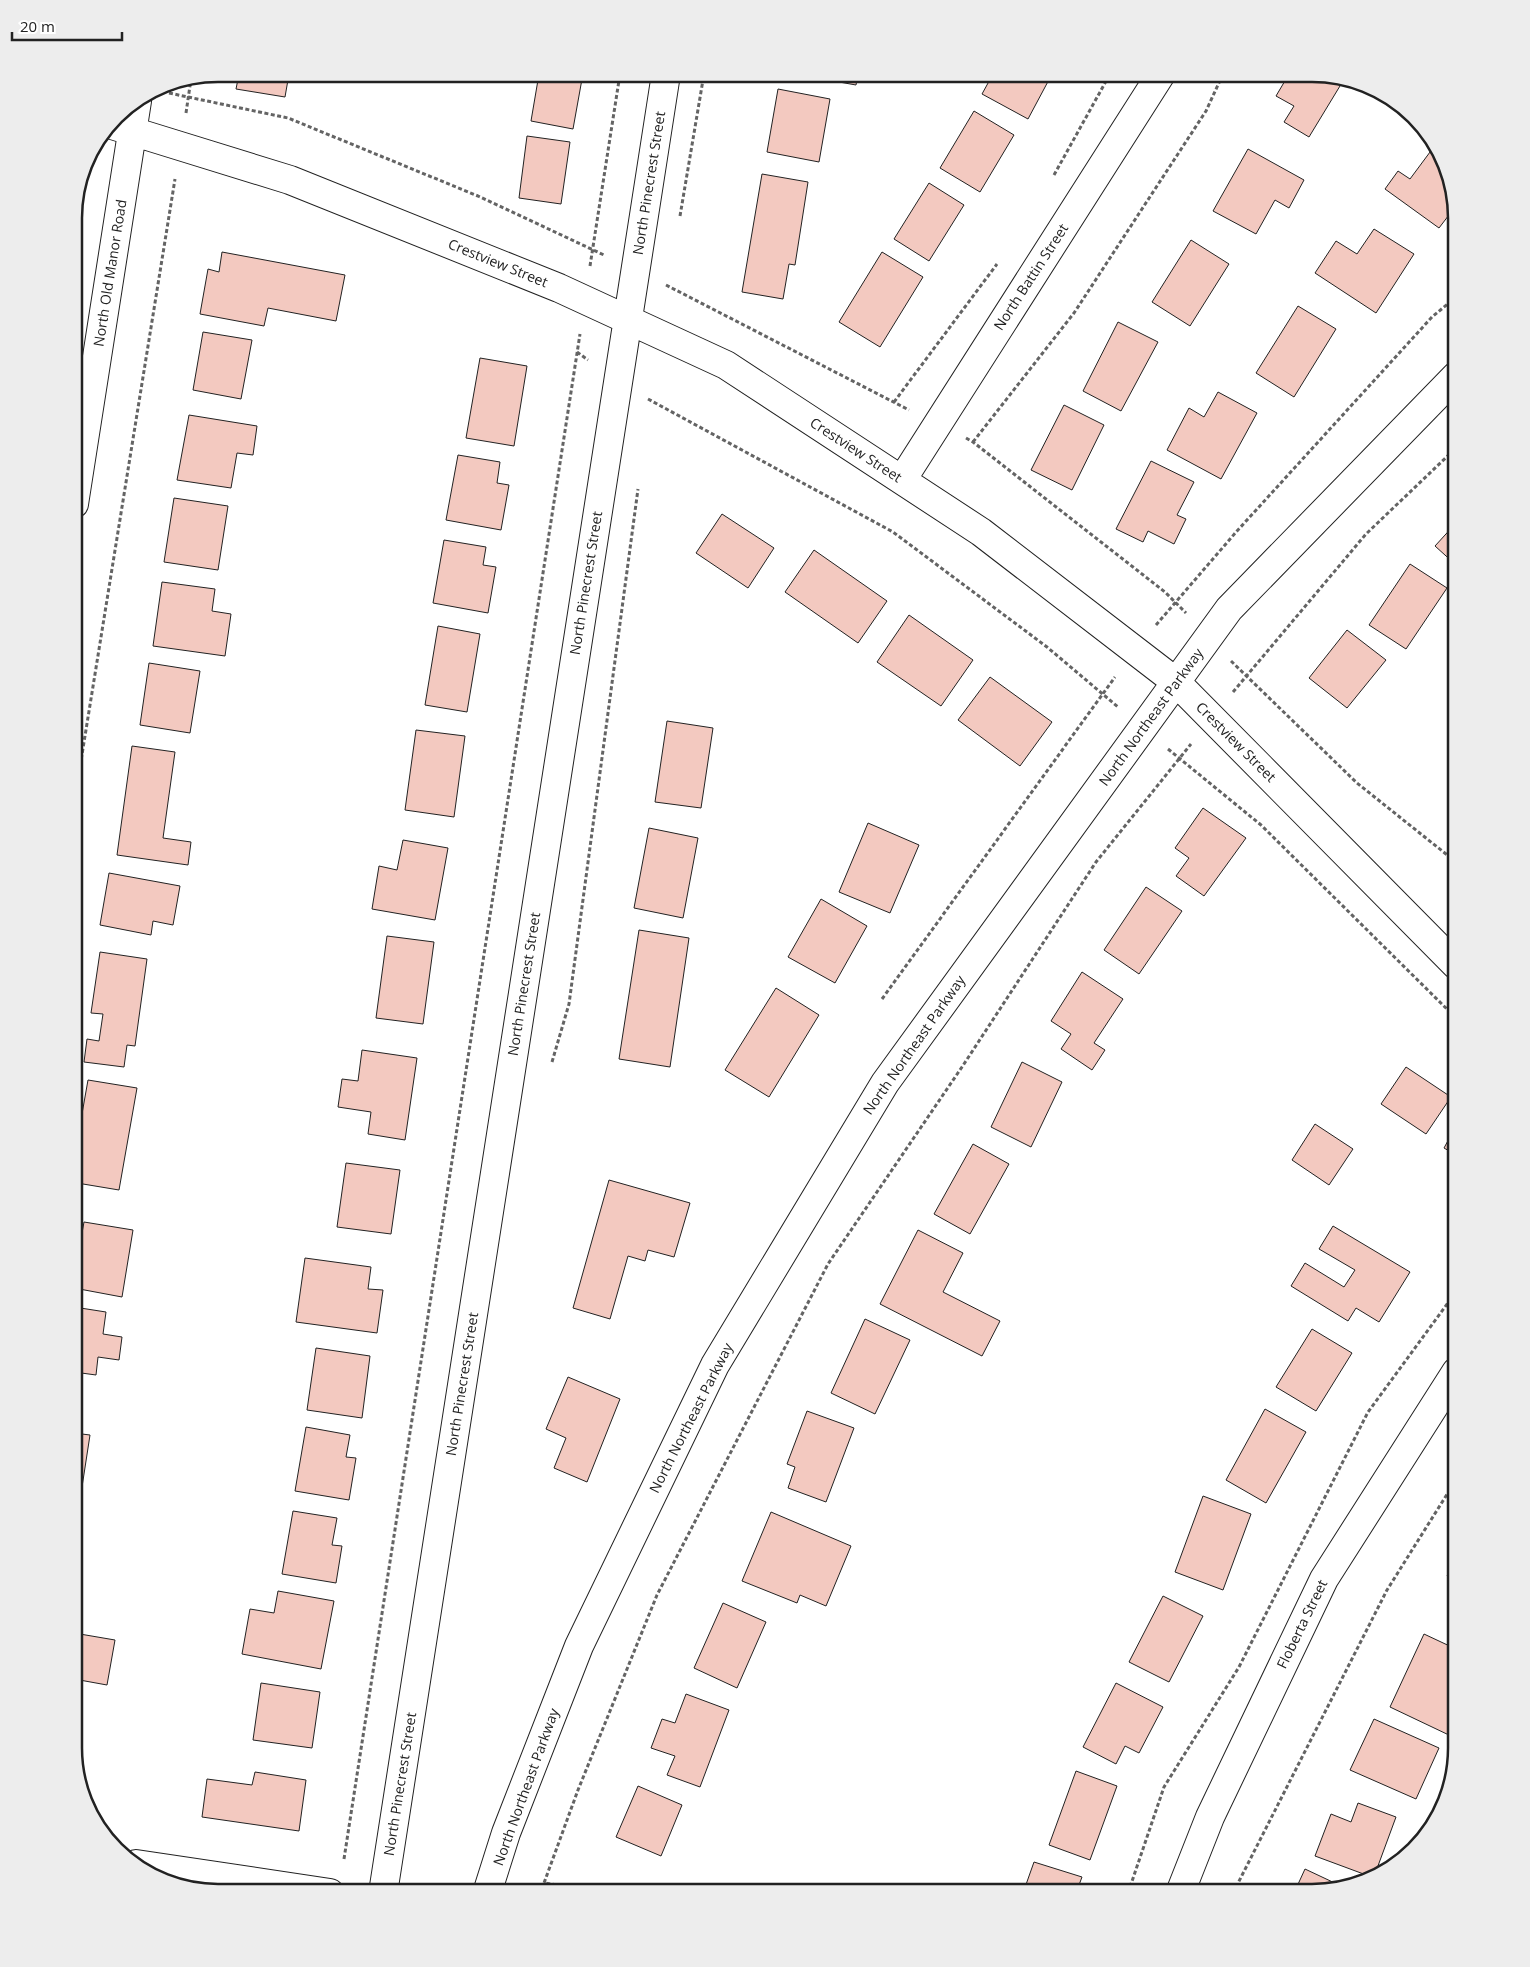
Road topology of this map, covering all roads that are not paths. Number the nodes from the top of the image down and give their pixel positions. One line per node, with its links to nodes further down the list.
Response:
1 (665, 82): 5 (street, North Pinecrest Street)
2 (1155, 83): 8 (street, North Battin Street)
3 (128, 117): 4 (street, North Old Manor Road)
4 (122, 128): 5 (street, Crestview Street); 7 (street, North Old Manor Road)
5 (627, 320): 8 (street, Crestview Street); 14 (street, North Pinecrest Street)
6 (1448, 384): 9 (street, North Northeast Parkway)
7 (83, 435)
8 (902, 480): 9 (street, Crestview Street)
9 (1176, 682): 10 (street, Crestview Street); 15 (street, North Northeast Parkway)
10 (1448, 957)
11 (1448, 1385): 16 (street, Floberta Street)
12 (152, 1866): 13 (street)
13 (270, 1884)
14 (384, 1884)
15 (490, 1884)
16 (1184, 1884)

